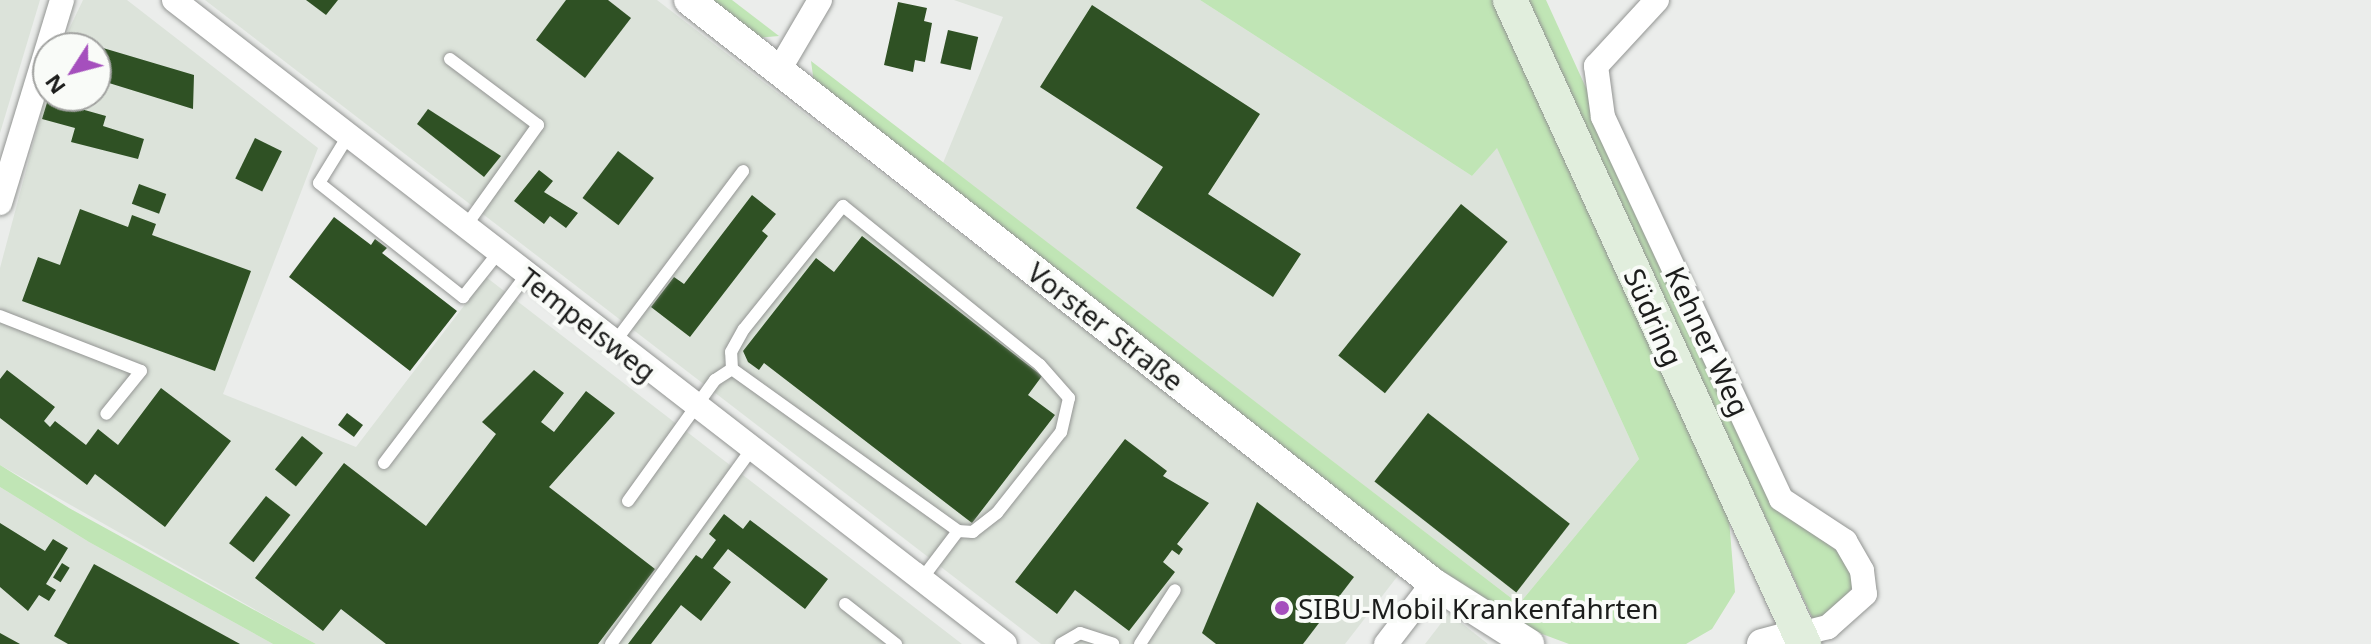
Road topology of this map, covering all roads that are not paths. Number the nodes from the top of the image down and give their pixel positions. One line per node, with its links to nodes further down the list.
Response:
1 (62, 0): 11 (street)
2 (174, 0): 9 (street, Tempelsweg)
3 (689, 0): 8 (street, Vorster Straße)
4 (820, 0): 8 (street)
5 (1510, 0): 28 (main road, Südring)
6 (1657, 0): 28 (street, Kehner Weg)
7 (450, 59): 12 (lane)
8 (779, 70): 25 (street, Vorster Straße)
9 (348, 136): 12 (street, Tempelsweg); 13 (lane)
10 (743, 171): 16 (lane)
11 (0, 203)
12 (465, 227): 13 (street, Tempelsweg)
13 (498, 253): 14 (street, Tempelsweg)
14 (526, 275): 16 (street, Tempelsweg); 21 (lane)
15 (0, 316): 19 (lane)
16 (614, 343): 18 (street, Tempelsweg)
17 (732, 369): 18 (lane); 23 (lane); 23 (lane)
18 (696, 407): 20 (street, Tempelsweg); 22 (lane)
19 (106, 414)
20 (751, 450): 24 (street, Tempelsweg); 29 (lane)
21 (384, 463)
22 (628, 501)
23 (958, 531): 24 (lane)
24 (921, 580): 31 (street, Tempelsweg)
25 (1433, 583): 35 (street); 36 (street, Vorster Straße)
26 (1175, 590): 34 (lane)
27 (845, 604): 30 (lane)
28 (1801, 639): 37 (street)
29 (611, 644)
30 (896, 644)
31 (1005, 644)
32 (1061, 644): 33 (lane)
33 (1113, 644)
34 (1140, 644)
35 (1386, 644)
36 (1529, 644)
37 (1762, 644)

